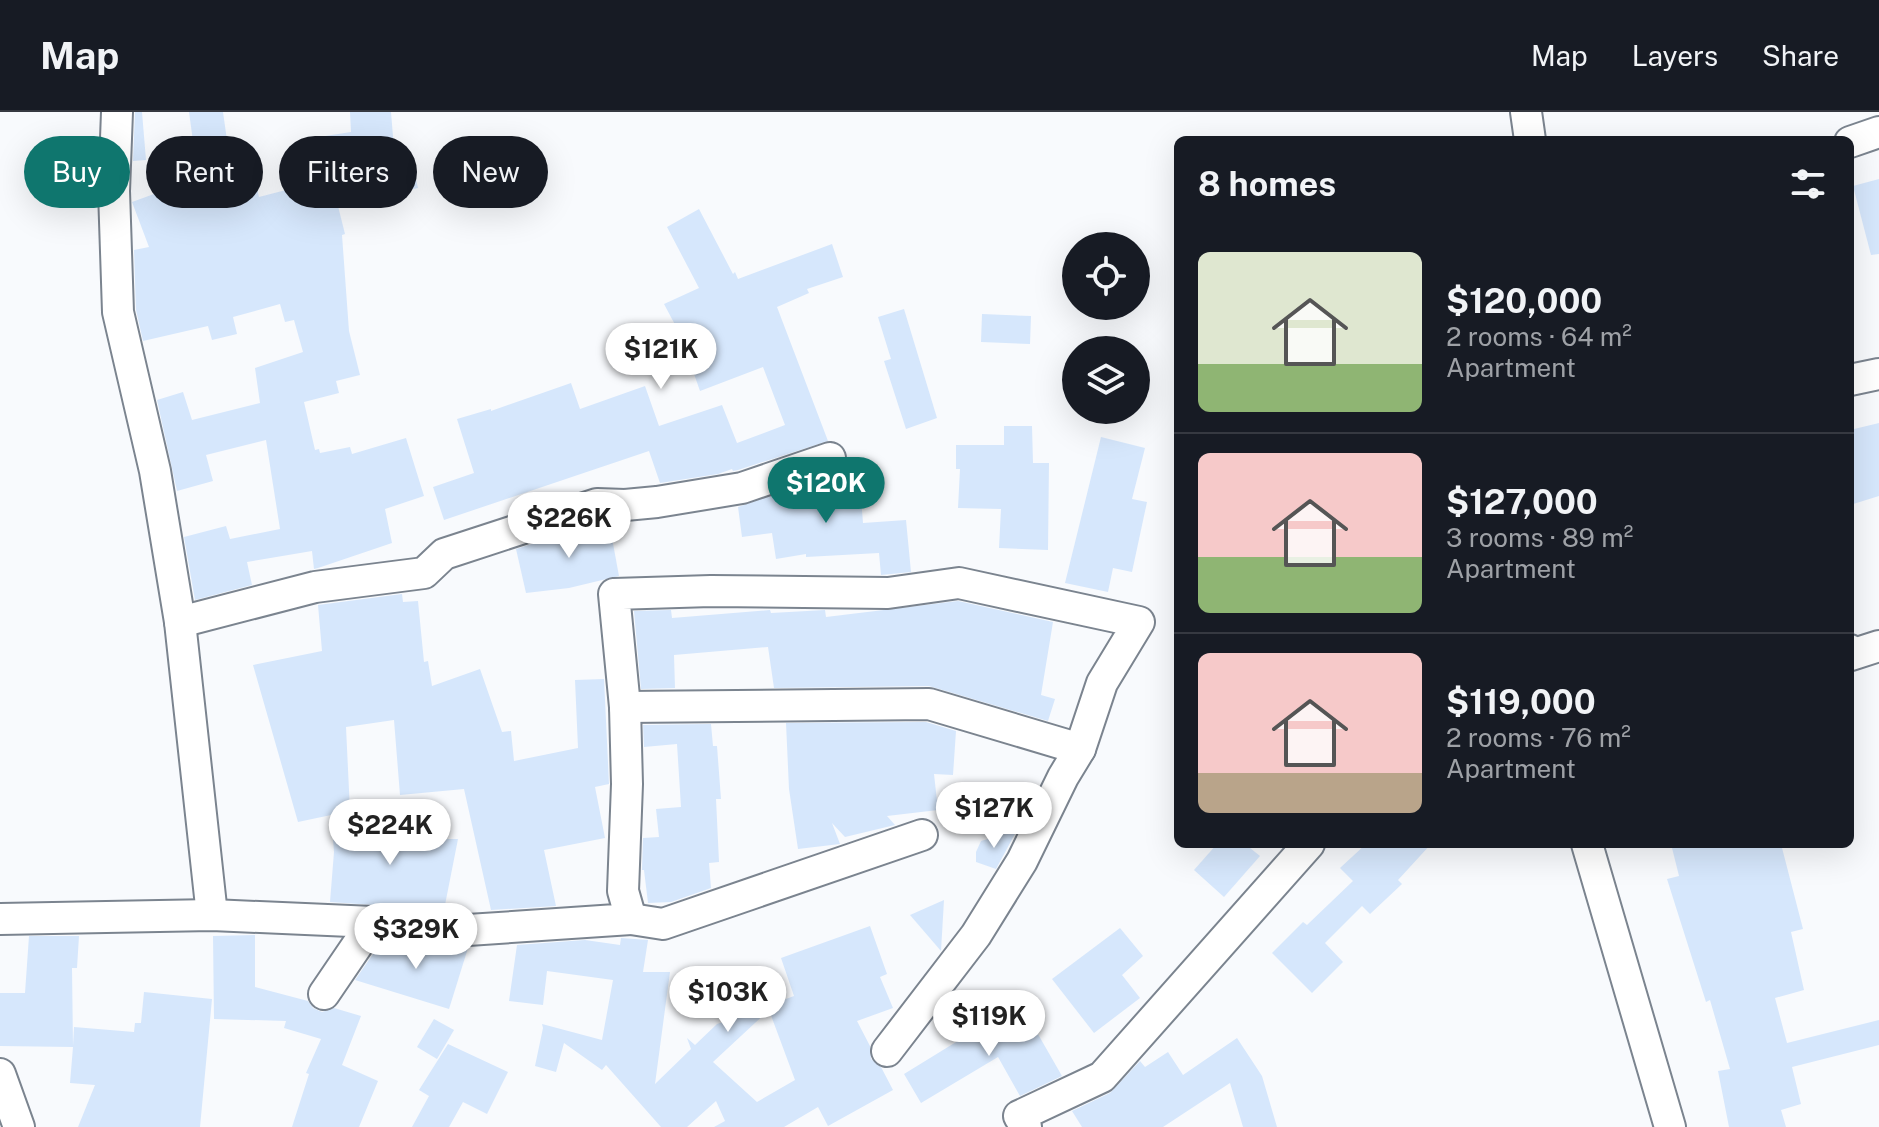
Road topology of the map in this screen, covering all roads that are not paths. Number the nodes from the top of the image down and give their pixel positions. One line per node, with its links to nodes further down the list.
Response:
1 (117, 112): 9 (street)
2 (1526, 112): 4 (street)
3 (1879, 132): 5 (street)
4 (1529, 136)
5 (1854, 141)
6 (1879, 374): 7 (street)
7 (1854, 379)
8 (830, 458): 9 (street)
9 (180, 622): 17 (street)
10 (1879, 646): 11 (street)
11 (1854, 654)
12 (625, 707): 13 (street); 13 (street); 19 (street)
13 (1080, 749): 22 (street)
14 (922, 835): 19 (street)
15 (1305, 848): 25 (street)
16 (1588, 848): 26 (street)
17 (212, 915): 18 (street); 20 (street)
18 (0, 919)
19 (631, 919): 20 (street)
20 (373, 922): 21 (street)
21 (324, 994)
22 (887, 1051)
23 (0, 1074): 24 (street)
24 (19, 1127)
25 (1026, 1127)
26 (1670, 1127)

